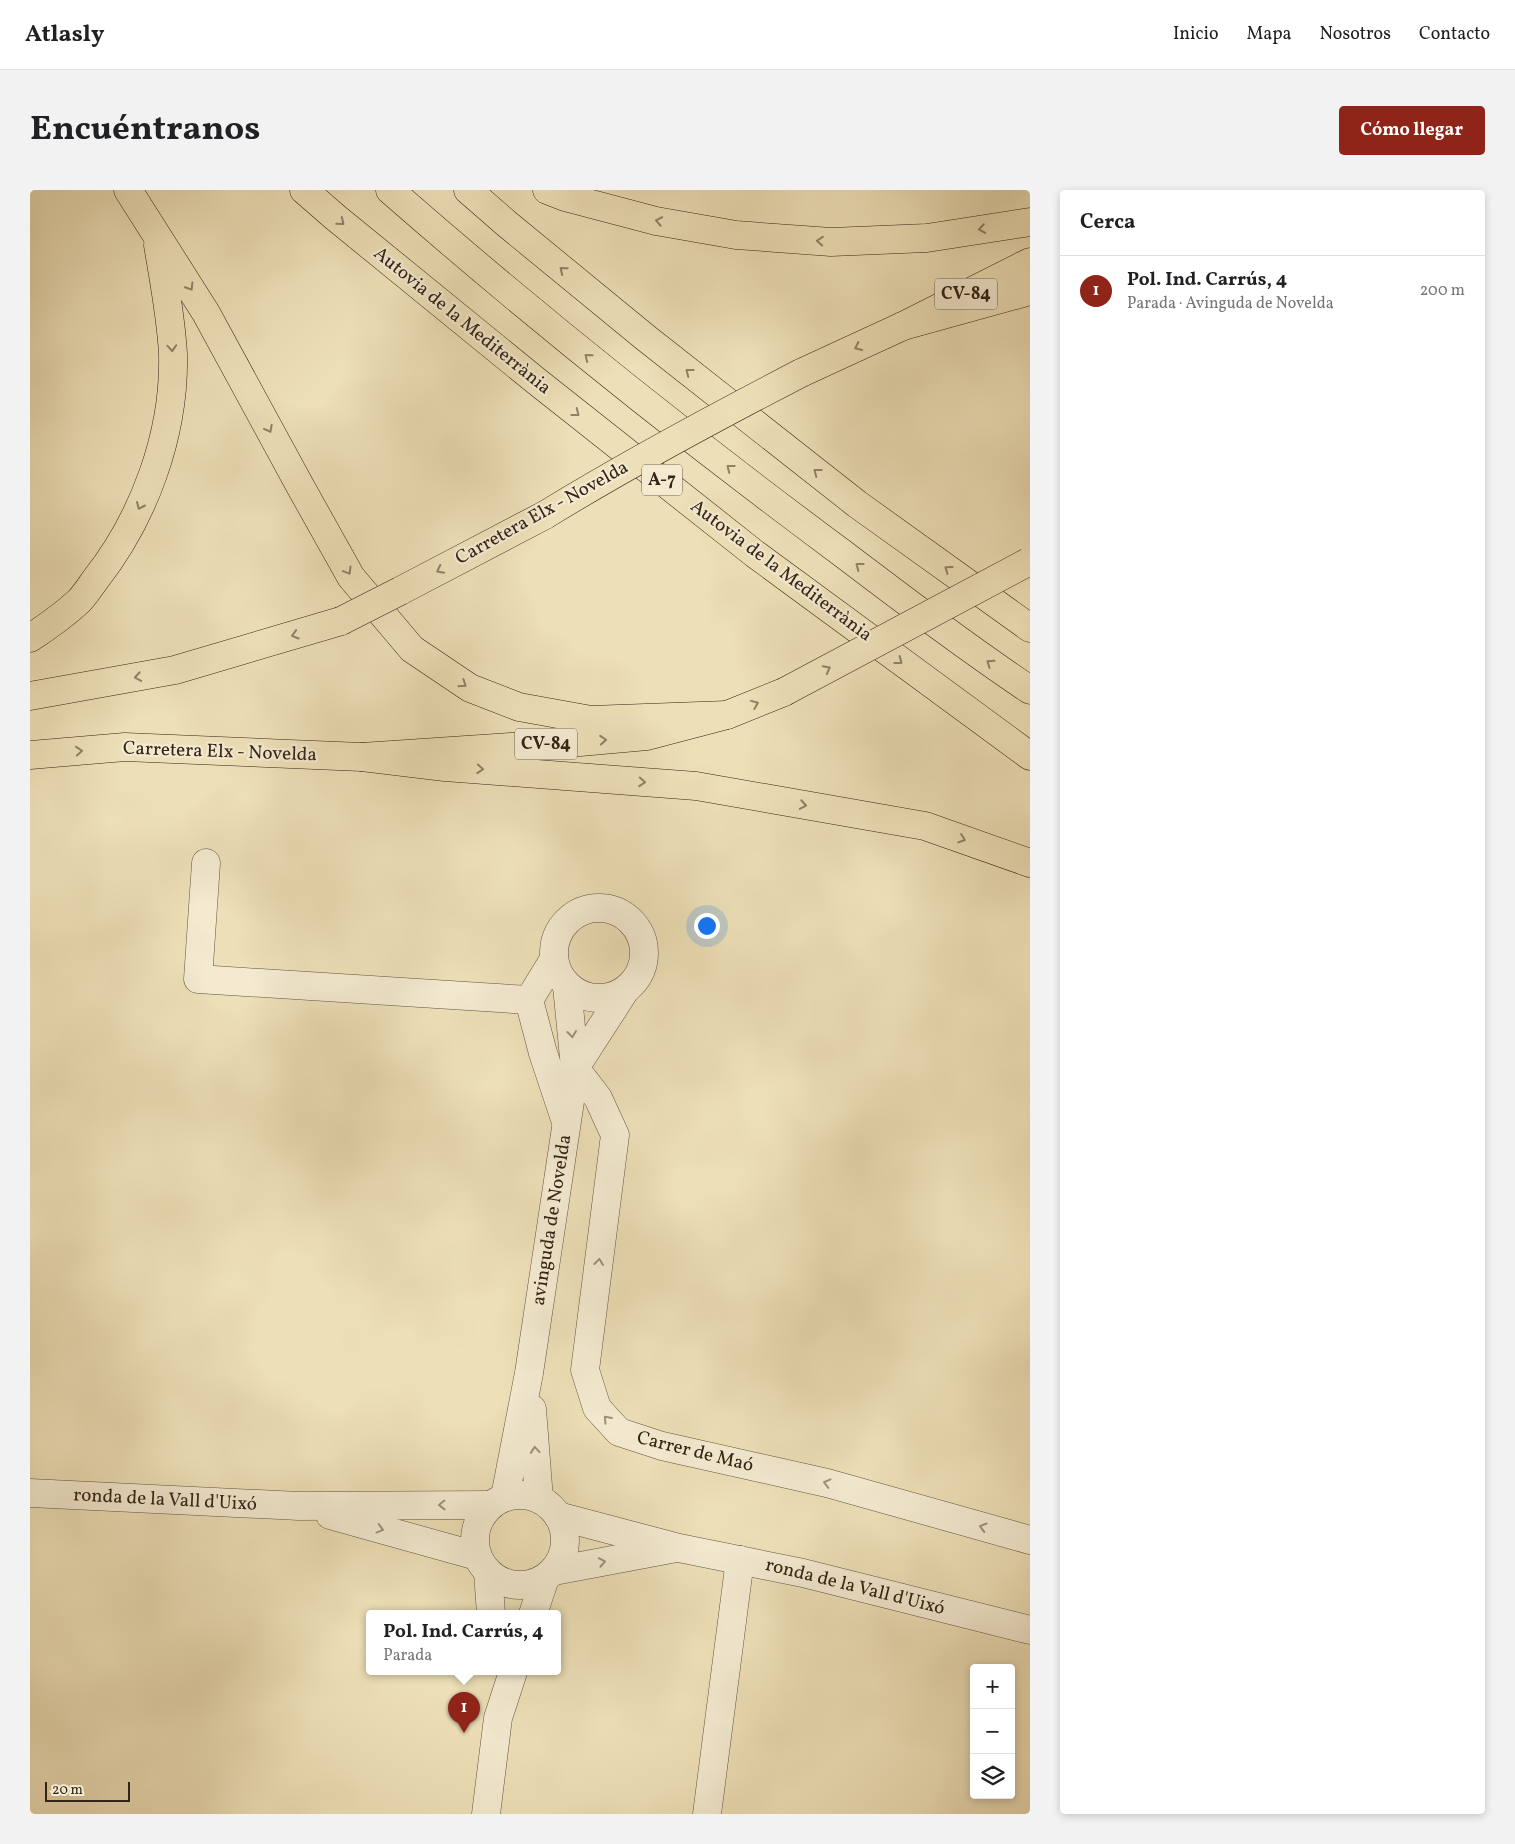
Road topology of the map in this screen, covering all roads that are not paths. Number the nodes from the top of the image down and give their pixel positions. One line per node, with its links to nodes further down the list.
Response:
1 (128, 190): 7 (main road)
2 (304, 190): 18 (main road, Autovia de la Mediterrània / A-7, one-way to 18)
3 (390, 190): 14 (main road, A-7, one-way to 3)
4 (468, 190): 12 (main road, one-way to 4)
5 (547, 190): 6 (main road, one-way to 5)
6 (1030, 222)
7 (155, 231): 13 (main road, one-way to 13); 16 (main road, one-way to 16)
8 (1030, 262): 10 (main road, Carretera Elx - Novelda / CV-84)
9 (1030, 291): 10 (main road)
10 (903, 326): 15 (main road, Carretera Elx - Novelda / CV-84, one-way to 15, bridge)
11 (1029, 561): 16 (main road, Carretera Elx - Novelda / CV-84, one-way to 11, bridge)
12 (1030, 628)
13 (30, 638)
14 (1030, 690)
15 (30, 696)
16 (727, 715): 19 (main road, Carretera Elx - Novelda / CV-84, one-way to 16)
17 (30, 755): 19 (main road, Carretera Elx - Novelda / CV-84, one-way to 19)
18 (1030, 756)
19 (362, 757): 21 (main road, one-way to 21)
20 (206, 863): 25 (street)
21 (1030, 863)
22 (554, 959): 23 (street); 24 (street); 25 (street)
23 (567, 986): 24 (street); 26 (street, avinguda de Novelda, one-way to 26)
24 (624, 992): 26 (street, avinguda de Novelda)
25 (529, 1000): 27 (street)
26 (575, 1068): 27 (street, avinguda de Novelda); 33 (street, Carrer de Maó, one-way to 26)
27 (567, 1123): 28 (street, avinguda de Novelda)
28 (528, 1373): 30 (street, avinguda de Novelda); 32 (street, avinguda de Novelda, one-way to 28)
29 (30, 1494): 31 (street, ronda de la Vall d'Uixó)
30 (498, 1501): 31 (street, ronda de la Vall d'Uixó, one-way to 31); 32 (street); 36 (street)
31 (300, 1506): 36 (street, ronda de la Vall d'Uixó, one-way to 36)
32 (549, 1507): 34 (street, ronda de la Vall d'Uixó); 37 (street)
33 (1030, 1540)
34 (679, 1548): 35 (street, ronda de la Vall d'Uixó); 37 (street, ronda de la Vall d'Uixó, one-way to 34)
35 (740, 1560): 40 (street, ronda de la Vall d'Uixó); 45 (street)
36 (483, 1564): 37 (street); 38 (street)
37 (549, 1575): 39 (street)
38 (490, 1610)
39 (535, 1610)
40 (1030, 1630)
41 (495, 1675): 43 (street)
42 (512, 1675): 43 (street)
43 (498, 1718): 44 (street)
44 (486, 1814)
45 (707, 1814)

